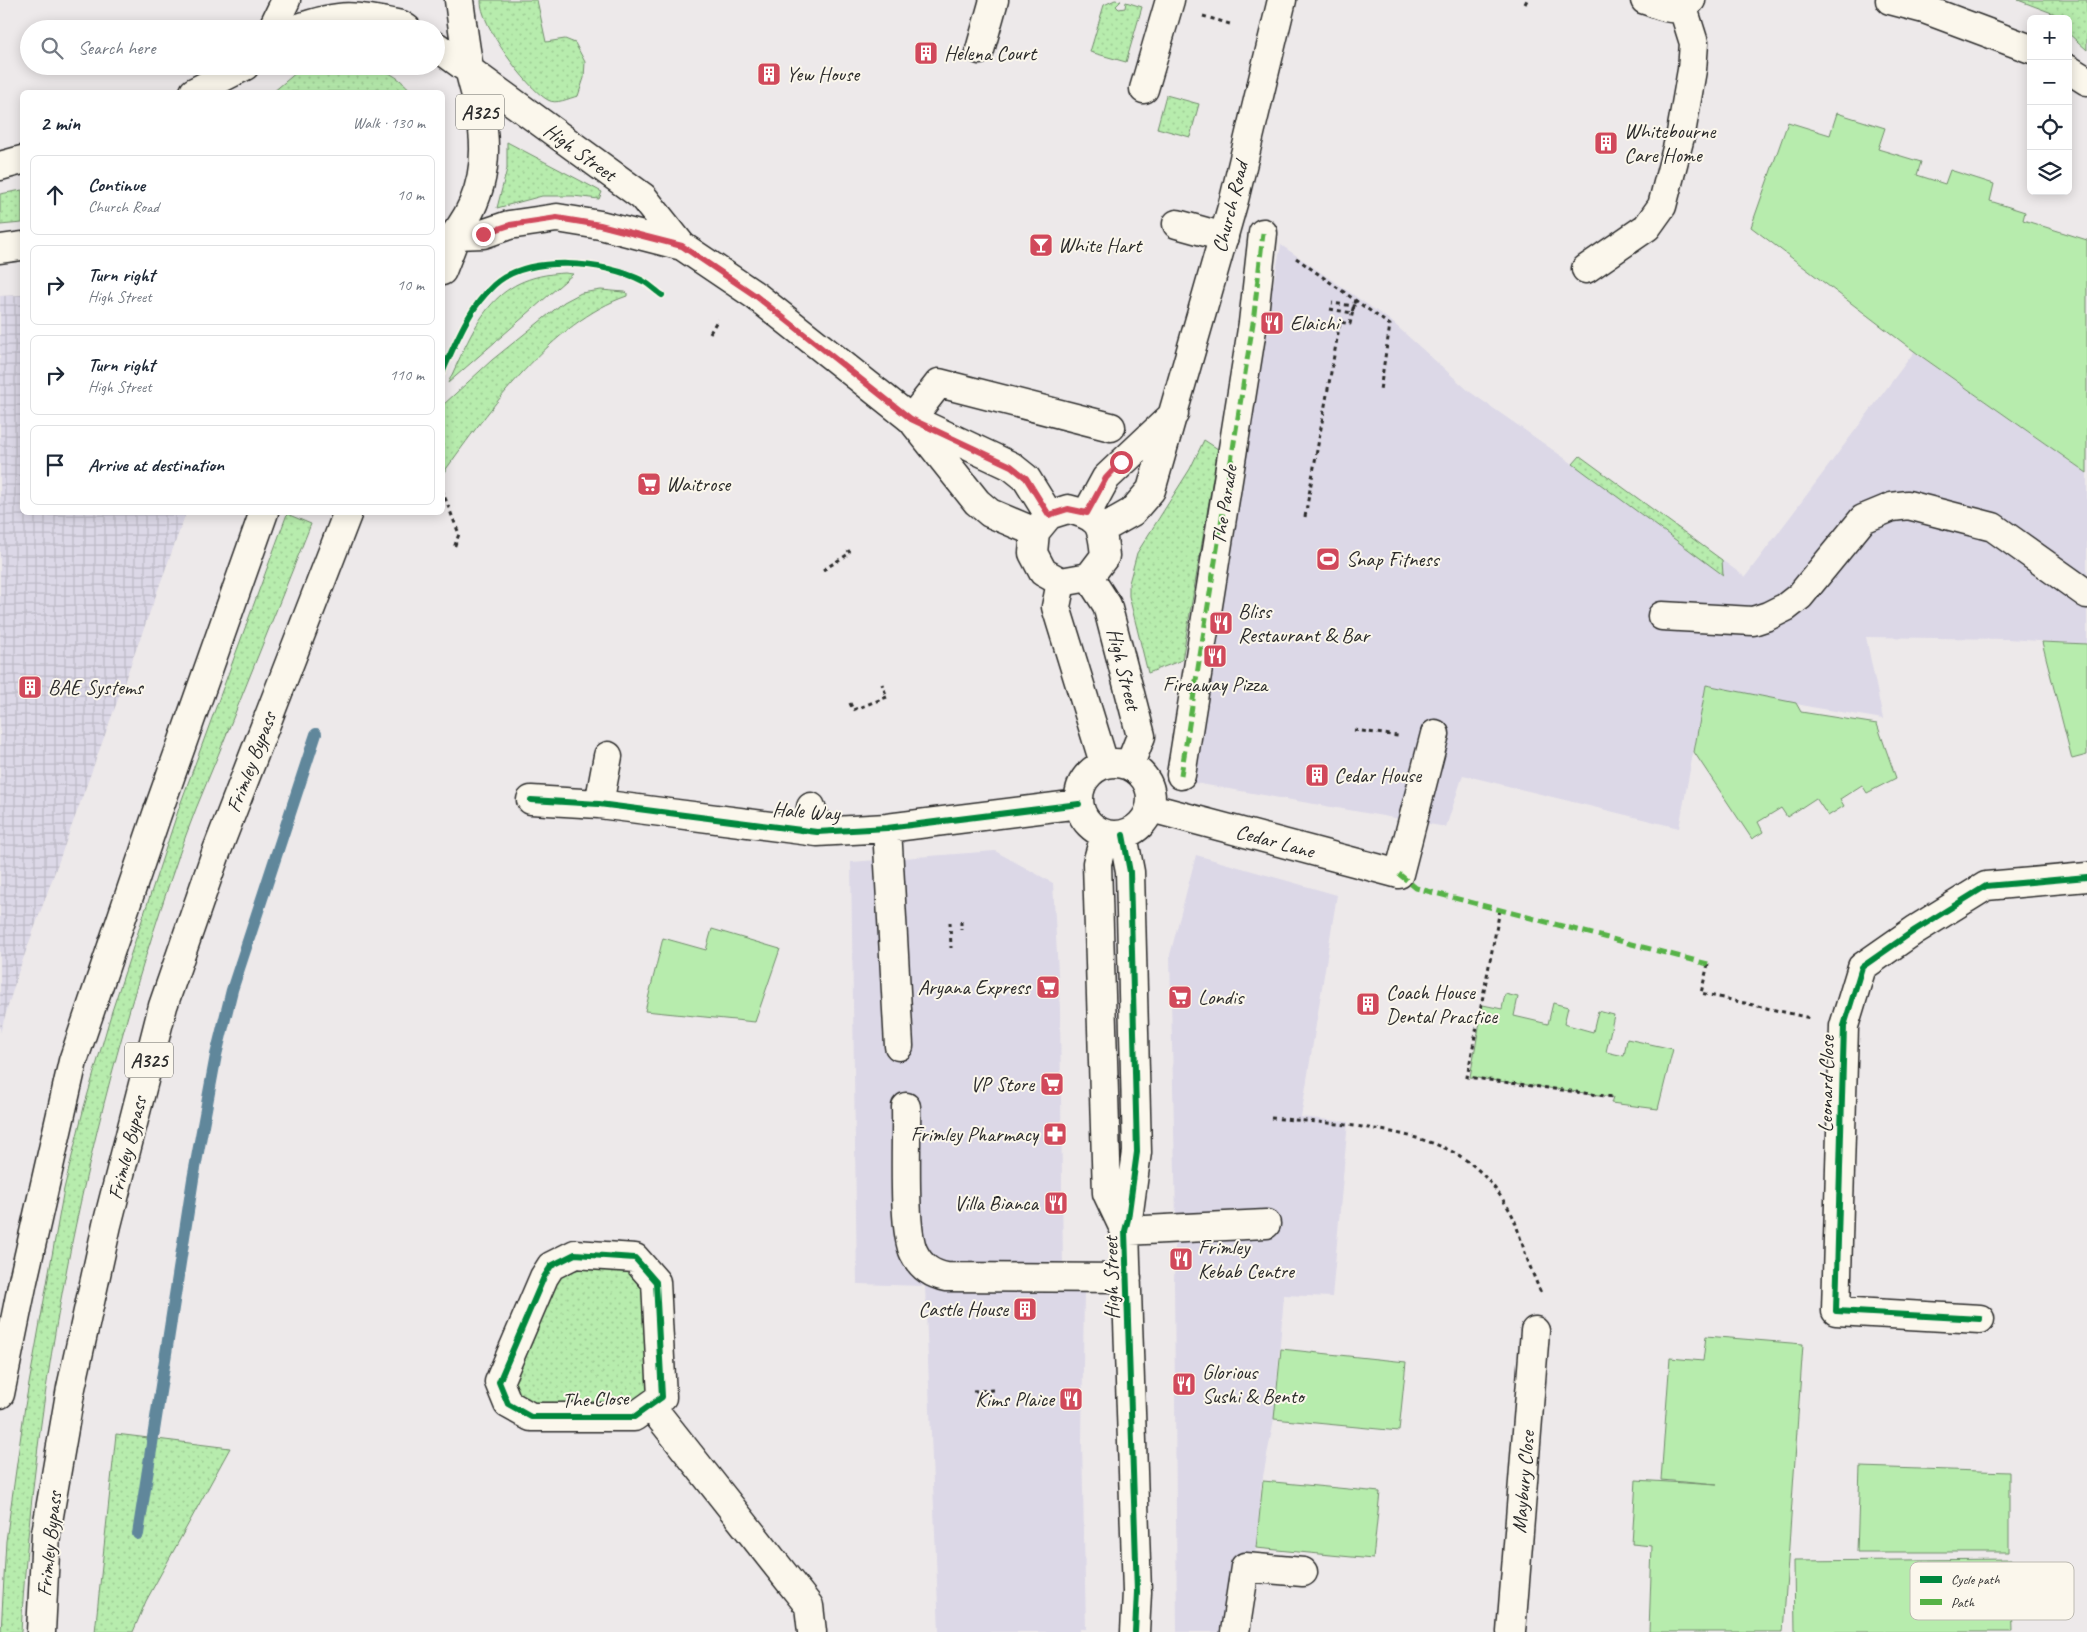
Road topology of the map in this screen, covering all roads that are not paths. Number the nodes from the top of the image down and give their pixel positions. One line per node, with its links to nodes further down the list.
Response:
1 (286, 0): 9 (street)
2 (459, 0): 15 (street, A325)
3 (994, 0): 13 (street)
4 (1170, 0): 20 (street)
5 (1282, 0): 27 (street, Church Road)
6 (1645, 0): 8 (street)
7 (1890, 0): 12 (street)
8 (1687, 4): 33 (street)
9 (276, 20)
10 (321, 20): 11 (street)
11 (376, 20)
12 (2027, 48)
13 (980, 50)
14 (445, 52): 15 (street, High Street)
15 (469, 69): 28 (street, A325); 30 (street, High Street)
16 (2072, 72): 19 (street)
17 (228, 75): 21 (street)
18 (239, 75): 22 (street)
19 (2087, 81)
20 (1144, 89)
21 (198, 90)
22 (228, 90)
23 (20, 161): 24 (street)
24 (0, 166)
25 (1177, 224): 27 (street)
26 (1263, 234): 48 (street, The Parade)
27 (1224, 237): 34 (street, Church Road)
28 (449, 242): 30 (street, High Street); 32 (street, A325)
29 (20, 246): 31 (street)
30 (682, 246): 35 (street, High Street)
31 (0, 249)
32 (445, 259)
33 (1586, 269)
34 (1174, 414): 39 (street); 39 (street, Church Road)
35 (911, 419): 36 (street); 40 (street, High Street); 40 (street, High Street)
36 (1111, 427)
37 (263, 515): 63 (street)
38 (347, 515): 66 (street, Frimley Bypass / A325)
39 (1094, 521): 40 (street); 41 (street)
40 (1042, 523): 42 (street)
41 (1089, 577): 42 (street); 47 (street, High Street)
42 (1061, 582): 47 (street)
43 (2087, 594): 44 (street)
44 (1662, 616)
45 (1435, 734): 52 (street, Cedar Lane)
46 (608, 756): 50 (street)
47 (1117, 764): 51 (street); 52 (street)
48 (1181, 776)
49 (531, 800): 50 (street, Hale Way)
50 (599, 804): 53 (street, Hale Way)
51 (1079, 804): 53 (street, Hale Way); 54 (street)
52 (1152, 808): 54 (street)
53 (887, 828): 56 (street)
54 (1114, 835): 59 (street, High Street)
55 (2087, 877): 61 (street, Leonard Close)
56 (898, 1046)
57 (906, 1107): 60 (street)
58 (1266, 1224): 59 (street)
59 (1125, 1231): 60 (street, High Street)
60 (1126, 1278): 68 (street, High Street)
61 (1980, 1319)
62 (1535, 1331): 70 (street, Maybury Close)
63 (0, 1394)
64 (651, 1406): 64 (street, The Close); 67 (street, The Close)
65 (1303, 1572): 69 (street)
66 (41, 1632)
67 (812, 1632)
68 (1135, 1632)
69 (1235, 1632)
70 (1511, 1632)

